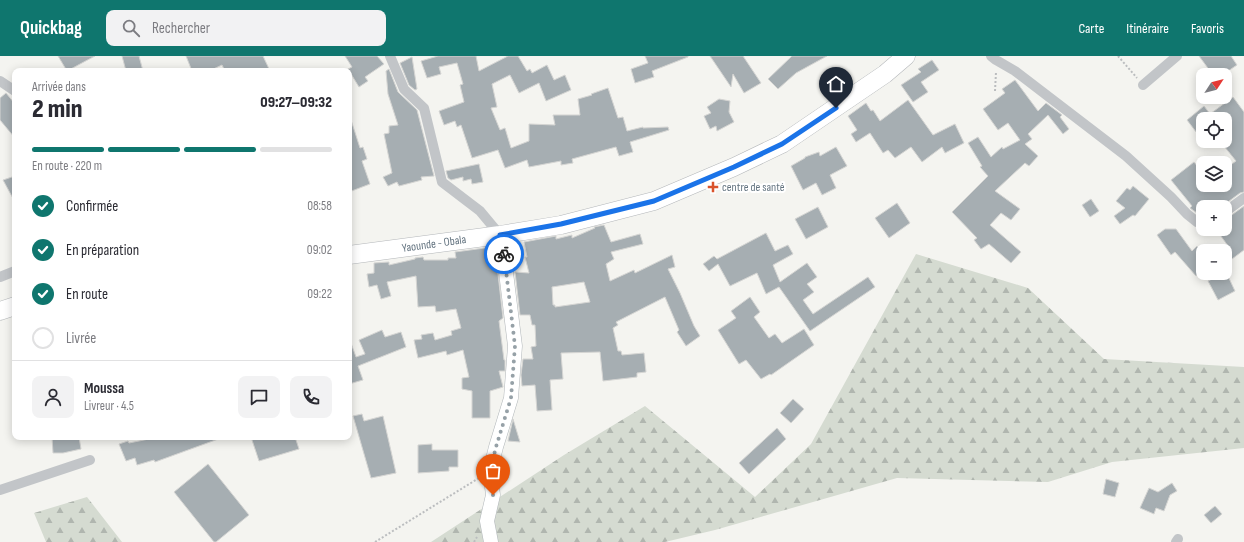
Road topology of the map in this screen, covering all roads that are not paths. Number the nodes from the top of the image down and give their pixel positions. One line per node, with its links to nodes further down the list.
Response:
1 (390, 56): 11 (street)
2 (906, 56): 11 (highway, Yaounde - Obala)
3 (1177, 56): 6 (street)
4 (993, 58): 10 (street)
5 (0, 81): 7 (street)
6 (1143, 85)
7 (12, 89)
8 (1244, 198): 9 (street)
9 (1232, 207)
10 (1196, 221)
11 (500, 235): 12 (highway, Yaounde - Obala); 19 (street)
12 (352, 255)
13 (12, 272): 14 (street)
14 (0, 277)
15 (12, 307): 16 (highway)
16 (0, 311)
17 (90, 460): 18 (street)
18 (0, 490)
19 (491, 542)

